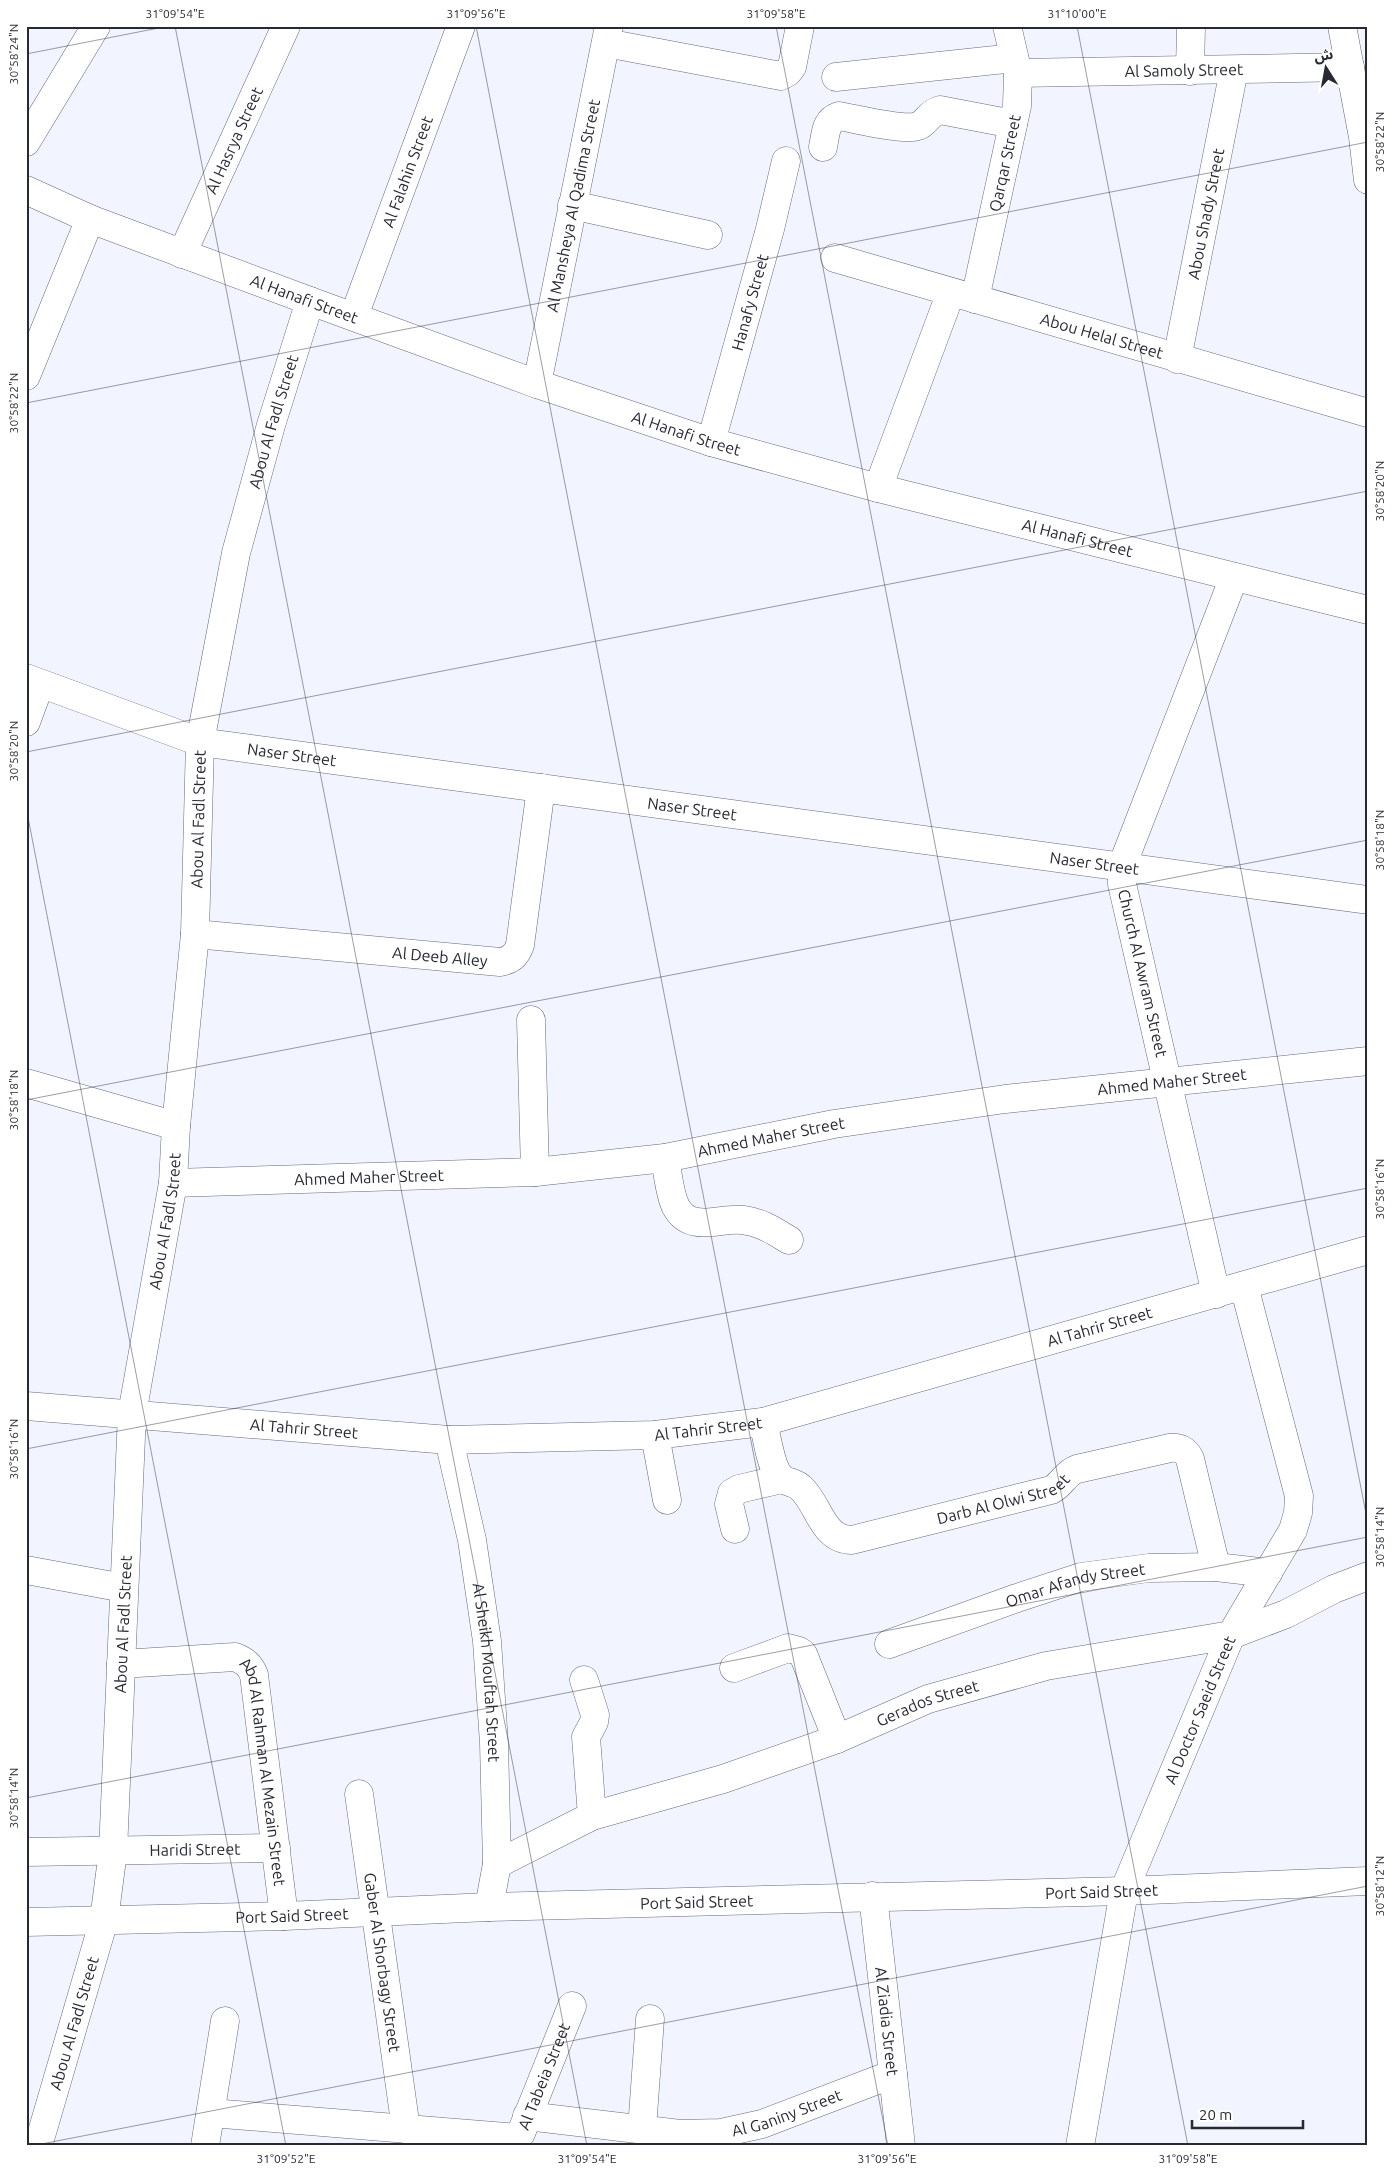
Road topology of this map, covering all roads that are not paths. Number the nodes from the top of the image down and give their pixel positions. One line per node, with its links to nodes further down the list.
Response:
1 (96, 26): 16 (street)
2 (286, 26): 24 (street, Al Hasrya Street)
3 (461, 26): 28 (street, Al Falahin Street)
4 (800, 26): 8 (street)
5 (1007, 26): 9 (street, Qarqar Street)
6 (1191, 26): 12 (street)
7 (1342, 26): 10 (street)
8 (607, 34): 21 (street, Al Mansheya Al Qadima Street)
9 (1016, 65): 12 (street, Al Samoly Street); 13 (street, Al Samoly Street); 14 (street, Qarqar Street)
10 (1350, 68): 11 (street, Al Samoly Street); 15 (street)
11 (1234, 70): 12 (street, Al Samoly Street); 29 (street, Abou Shady Street)
12 (1190, 71)
13 (836, 77)
14 (1013, 124): 17 (street); 26 (street, Qarqar Street)
15 (1365, 139): 19 (street)
16 (26, 142)
17 (823, 147)
18 (786, 161): 33 (street, Hanafy Street)
19 (1368, 180)
20 (26, 190): 22 (street, Al Hanafi Street)
21 (572, 205): 23 (street); 31 (street, Al Mansheya Al Qadima Street)
22 (90, 219): 24 (street, Al Hanafi Street); 30 (street)
23 (708, 235)
24 (182, 254): 27 (street, Al Hanafi Street)
25 (835, 258): 26 (street, Abou Helal Street)
26 (963, 296): 29 (street, Abou Helal Street); 34 (street, Qarqar Street)
27 (310, 301): 28 (street, Al Hanafi Street); 39 (street, Abou Al Fadl Street)
28 (354, 316): 31 (street, Al Hanafi Street)
29 (1177, 359): 32 (street, Abou Helal Street)
30 (26, 376)
31 (537, 384): 33 (street, Al Hanafi Street)
32 (1368, 413)
33 (711, 442): 34 (street, Al Hanafi Street)
34 (878, 488): 35 (street, Al Hanafi Street)
35 (1234, 577): 36 (street, Al Hanafi Street); 41 (street, Church Al Awram Street)
36 (1368, 610)
37 (33, 681): 38 (street); 39 (street, Naser Street)
38 (26, 722)
39 (200, 742): 40 (street, Naser Street); 43 (street, Abou Al Fadl Street)
40 (540, 788): 41 (street, Naser Street); 43 (street, Al Deeb Alley)
41 (1122, 866): 42 (street, Naser Street); 47 (street, Church Al Awram Street)
42 (1368, 900)
43 (195, 934): 48 (street, Abou Al Fadl Street)
44 (531, 1020): 50 (street)
45 (1368, 1061): 47 (street, Ahmed Maher Street)
46 (26, 1083): 48 (street)
47 (1168, 1083): 49 (street, Ahmed Maher Street); 55 (street, Church Al Awram Street)
48 (176, 1126): 51 (street, Abou Al Fadl Street)
49 (666, 1158): 50 (street, Ahmed Maher Street); 52 (street)
50 (535, 1172): 51 (street, Ahmed Maher Street)
51 (173, 1183): 57 (street, Abou Al Fadl Street)
52 (788, 1240)
53 (1368, 1250): 54 (street, Al Tahrir Street)
54 (1244, 1286): 55 (street, Al Tahrir Street); 66 (street, Al Doctor Saeid Street)
55 (1216, 1294): 58 (street, Al Tahrir Street)
56 (26, 1406): 57 (street, Al Tahrir Street)
57 (132, 1414): 60 (street, Al Tahrir Street); 68 (street, Abou Al Fadl Street)
58 (763, 1422): 59 (street, Al Tahrir Street); 61 (street)
59 (656, 1435): 60 (street, Al Tahrir Street); 62 (street)
60 (449, 1440): 80 (street, Al Sheikh Mouftah Street)
61 (782, 1479): 63 (street); 64 (street, Darb Al Olwi Street)
62 (667, 1500)
63 (735, 1529)
64 (1216, 1567): 66 (street, Omar Afandy Street); 70 (street, Omar Afandy Street)
65 (26, 1570): 68 (street)
66 (1268, 1573): 69 (street, Al Doctor Saeid Street)
67 (1368, 1576): 69 (street, Gerados Street)
68 (124, 1588): 71 (street, Abou Al Fadl Street)
69 (1231, 1635): 74 (street, Gerados Street); 82 (street, Al Doctor Saeid Street)
70 (889, 1644)
71 (121, 1664): 77 (street, Abd Al Rahman Al Mezain Street); 78 (street, Abou Al Fadl Street)
72 (734, 1668): 74 (street)
73 (584, 1680): 76 (street)
74 (837, 1739): 76 (street, Gerados Street)
75 (359, 1794): 85 (street, Gaber Al Shorbagy Street)
76 (592, 1816): 80 (street, Gerados Street)
77 (276, 1848): 78 (street, Haridi Street); 86 (street, Abd Al Rahman Al Mezain Street)
78 (113, 1851): 79 (street, Haridi Street); 87 (street, Abou Al Fadl Street)
79 (26, 1852)
80 (497, 1864): 84 (street, Al Sheikh Mouftah Street)
81 (1368, 1881): 82 (street, Port Said Street)
82 (1124, 1891): 83 (street, Port Said Street); 101 (street, Al Doctor Saeid Street)
83 (873, 1896): 84 (street, Port Said Street); 92 (street, Al Ziadia Street)
84 (489, 1907): 85 (street, Port Said Street)
85 (375, 1912): 86 (street, Port Said Street); 94 (street, Gaber Al Shorbagy Street)
86 (284, 1916): 87 (street, Port Said Street)
87 (104, 1920): 88 (street, Port Said Street); 98 (street, Abou Al Fadl Street)
88 (26, 1922)
89 (572, 2006): 96 (street, Al Tabeia Street)
90 (650, 2019): 95 (street)
91 (225, 2021): 93 (street)
92 (893, 2074): 97 (street, Al Ganiny Street); 100 (street, Al Ziadia Street)
93 (211, 2113): 94 (street, Al Ganiny Street); 99 (street)
94 (406, 2129): 96 (street, Al Ganiny Street)
95 (642, 2129): 96 (street, Al Ganiny Street); 97 (street, Al Ganiny Street)
96 (520, 2133)
97 (721, 2139)
98 (38, 2146)
99 (206, 2146)
100 (902, 2146)
101 (1080, 2146)

